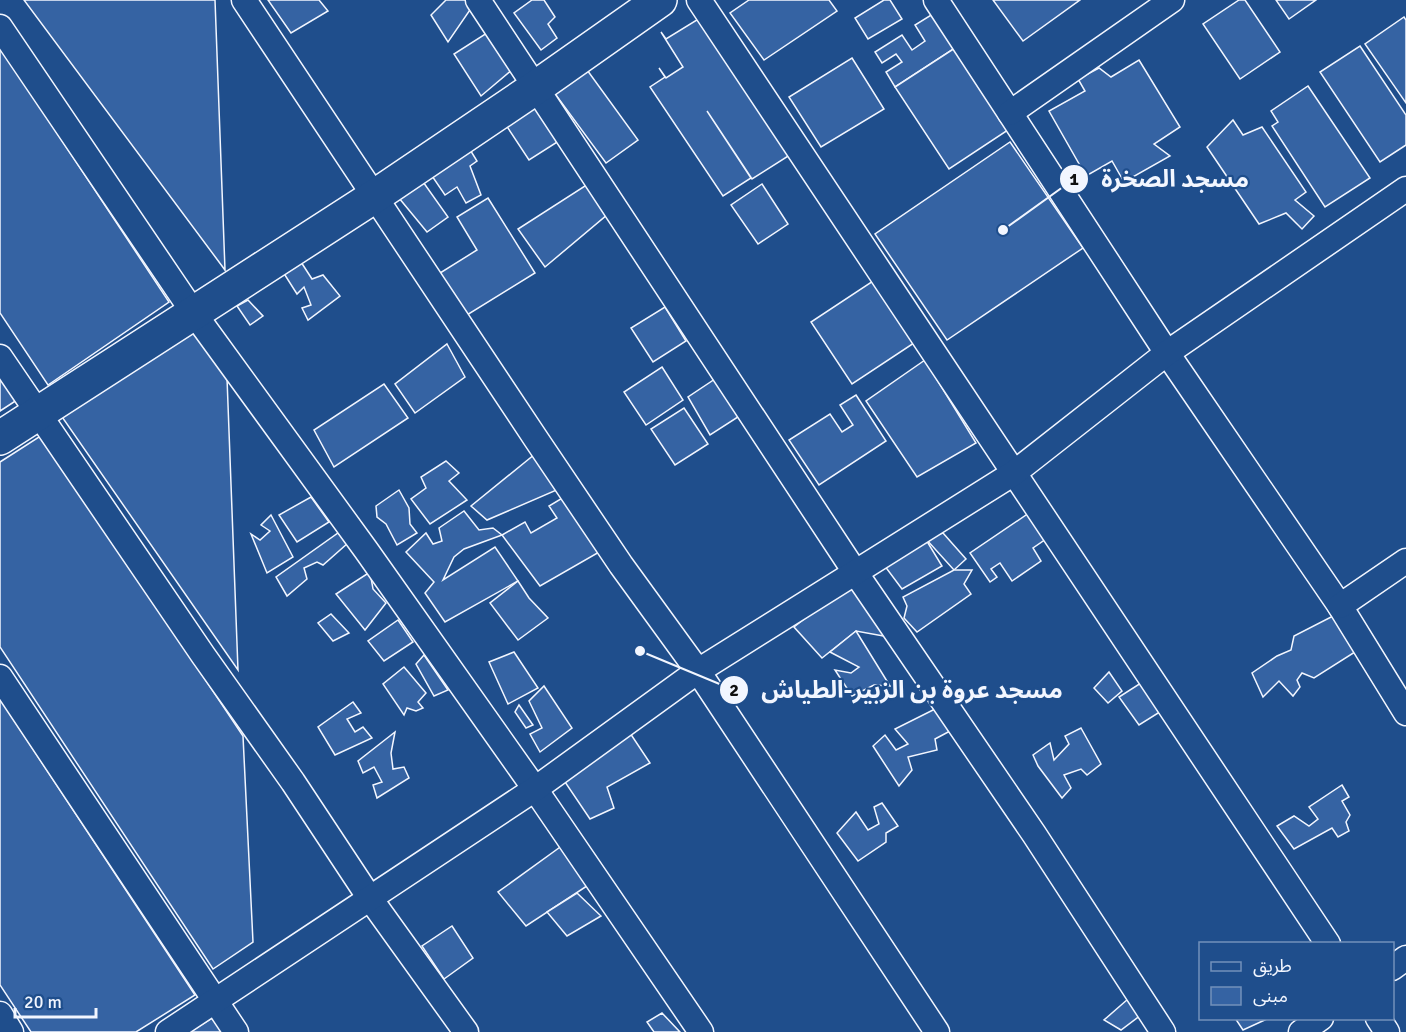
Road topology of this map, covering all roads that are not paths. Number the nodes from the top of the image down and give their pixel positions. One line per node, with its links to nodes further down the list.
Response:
1 (244, 0): 11 (street)
2 (478, 0): 8 (street)
3 (660, 0): 8 (street)
4 (699, 0): 17 (street)
5 (936, 0): 9 (street)
6 (1172, 0): 9 (street)
7 (0, 27): 12 (street)
8 (535, 88): 11 (street); 19 (street)
9 (1010, 112): 13 (street)
10 (1406, 189): 13 (street)
11 (375, 196): 12 (street); 21 (street)
12 (194, 312): 15 (street); 24 (street)
13 (1167, 353): 17 (street); 20 (street)
14 (0, 357): 15 (street)
15 (38, 412): 16 (street); 25 (street)
16 (0, 438)
17 (1014, 473): 19 (street); 26 (street)
18 (1406, 561): 20 (street)
19 (855, 572): 21 (street); 34 (street)
20 (1340, 606): 23 (street)
21 (698, 671): 24 (street); 33 (street)
22 (0, 677): 27 (street)
23 (1406, 712)
24 (535, 789): 25 (street); 32 (street)
25 (369, 897): 27 (street); 31 (street)
26 (1327, 942)
27 (214, 1000): 29 (street); 30 (street)
28 (1318, 1020): 35 (street)
29 (168, 1032)
30 (236, 1032)
31 (466, 1032)
32 (701, 1032)
33 (937, 1032)
34 (1163, 1032)
35 (1301, 1032)

